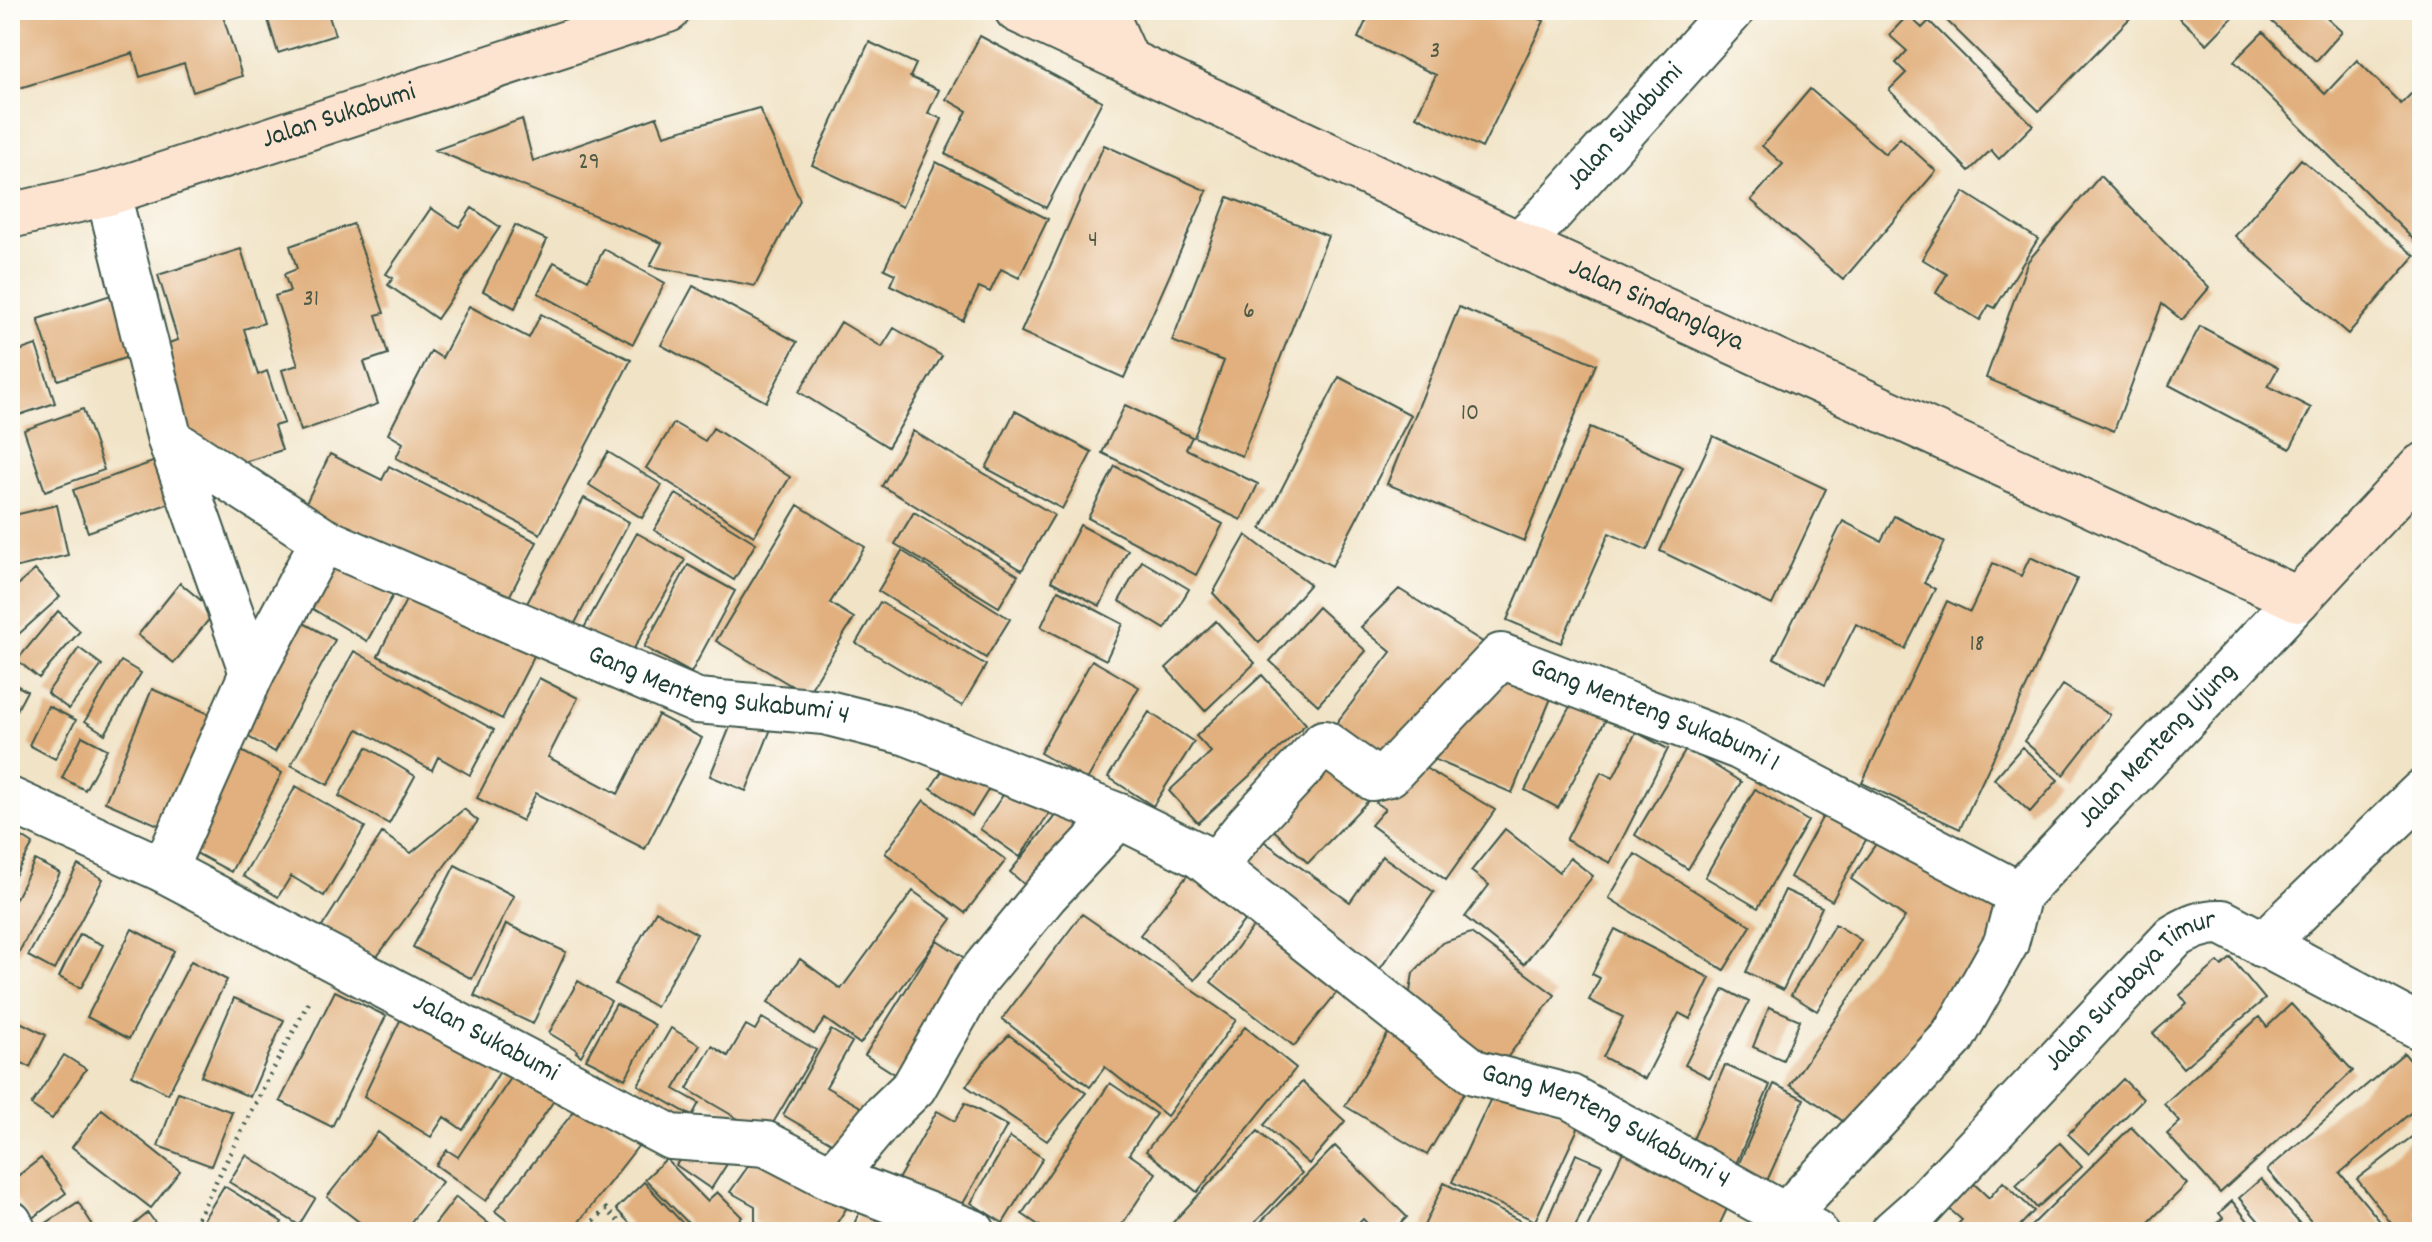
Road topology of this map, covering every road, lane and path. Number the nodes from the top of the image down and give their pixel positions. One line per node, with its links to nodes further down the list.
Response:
1 (668, 10): 6 (street, Jalan Sukabumi)
2 (1017, 10): 5 (street, Jalan Sindanglaya)
3 (1104, 10): 5 (street)
4 (1732, 10): 8 (street, Jalan Sukabumi)
5 (1127, 61): 8 (street, Jalan Sindanglaya)
6 (108, 193): 7 (street, Jalan Sukabumi); 9 (street)
7 (10, 216)
8 (1519, 244): 12 (street, Jalan Sindanglaya)
9 (170, 440): 11 (street, Gang Menteng Sukabumi 4); 13 (street)
10 (2422, 466): 12 (street)
11 (323, 540): 13 (street); 16 (street, Gang Menteng Sukabumi 4)
12 (2298, 599): 19 (street, Jalan Menteng Ujung)
13 (252, 673): 18 (street)
14 (2422, 792): 20 (street, Jalan Surabaya Timur)
15 (10, 800): 18 (street, Jalan Sukabumi)
16 (1119, 816): 17 (street, Gang Menteng Sukabumi 4); 23 (street)
17 (1214, 867): 19 (street, Gang Menteng Sukabumi 1); 25 (street, Gang Menteng Sukabumi 4)
18 (164, 870): 21 (street, Jalan Sukabumi)
19 (2019, 894): 25 (street)
20 (2263, 945): 22 (street); 26 (street, Jalan Surabaya Timur)
21 (333, 958): 23 (street, Jalan Sukabumi); 28 (path)
22 (2422, 1028)
23 (832, 1178): 31 (street, Jalan Sukabumi)
24 (10, 1223): 27 (street)
25 (1801, 1223)
26 (1919, 1224)
27 (14, 1232)
28 (190, 1232)
29 (582, 1232): 30 (path)
30 (629, 1232)
31 (973, 1232)

